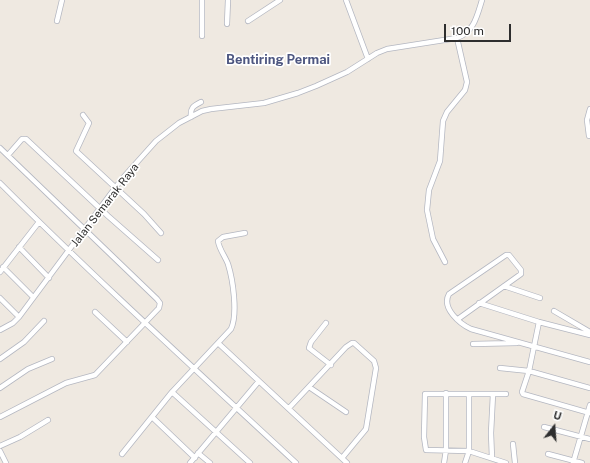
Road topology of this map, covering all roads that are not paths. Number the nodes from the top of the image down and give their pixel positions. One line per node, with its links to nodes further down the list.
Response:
1 (62, 0): 7 (street)
2 (202, 0): 10 (street)
3 (228, 0): 9 (street)
4 (280, 0): 8 (street)
5 (346, 0): 12 (street)
6 (482, 0): 11 (street, Jalan Semarak Raya)
7 (57, 21)
8 (248, 21)
9 (226, 24)
10 (202, 36)
11 (457, 38): 12 (street, Jalan Semarak Raya); 30 (street)
12 (368, 59): 16 (street, Jalan Semarak Raya)
13 (201, 102): 16 (street)
14 (590, 109): 17 (street)
15 (83, 115): 21 (street)
16 (191, 116): 21 (street, Jalan Semarak Raya)
17 (589, 136)
18 (0, 148): 19 (street)
19 (8, 154): 22 (street); 24 (street)
20 (0, 183): 23 (street)
21 (115, 188): 22 (street, Jalan Semarak Raya); 25 (street)
22 (100, 208): 24 (street, Jalan Semarak Raya); 29 (street)
23 (39, 222): 27 (street); 28 (street)
24 (85, 230): 28 (street, Jalan Semarak Raya); 44 (street)
25 (161, 233)
26 (245, 233): 50 (street)
27 (19, 247): 31 (street); 33 (street)
28 (70, 250): 33 (street, Jalan Semarak Raya); 44 (street)
29 (158, 260)
30 (445, 262)
31 (4, 267): 32 (street); 35 (street)
32 (0, 272)
33 (49, 278): 35 (street, Jalan Semarak Raya)
34 (504, 286): 36 (street); 38 (street); 42 (street)
35 (33, 297): 41 (street, Jalan Semarak Raya)
36 (540, 298)
37 (0, 299): 41 (street)
38 (479, 303): 42 (street); 45 (street)
39 (554, 311): 48 (street)
40 (95, 312): 49 (street)
41 (19, 317): 47 (street, Jalan Semarak Raya)
42 (458, 319): 51 (street)
43 (44, 321): 54 (street)
44 (145, 322): 49 (street); 58 (street)
45 (539, 322): 48 (street); 53 (street)
46 (326, 323): 57 (street)
47 (0, 330)
48 (590, 334)
49 (127, 342): 75 (street)
50 (218, 343): 58 (street); 61 (street)
51 (523, 343): 52 (street); 53 (street)
52 (473, 344)
53 (534, 345): 56 (street); 60 (street)
54 (0, 359)
55 (52, 359): 63 (street)
56 (590, 362)
57 (331, 365): 62 (street); 91 (street)
58 (193, 368): 65 (street); 71 (street)
59 (500, 368): 60 (street)
60 (529, 371): 64 (street); 74 (street)
61 (259, 381): 71 (street); 72 (street)
62 (309, 387): 72 (street); 73 (street)
63 (0, 388)
64 (590, 388)
65 (172, 392): 76 (street); 79 (street)
66 (446, 393): 67 (street); 84 (street); 84 (street)
67 (469, 394): 68 (street); 85 (street)
68 (493, 394): 69 (street); 92 (street)
69 (506, 394)
70 (590, 405): 74 (street)
71 (236, 408): 79 (street); 98 (street)
72 (289, 408): 91 (street)
73 (346, 412)
74 (589, 413): 80 (street)
75 (0, 417)
76 (152, 417): 88 (street); 90 (street)
77 (48, 420): 83 (street)
78 (544, 427): 80 (street)
79 (216, 432): 87 (street); 97 (street)
80 (582, 437): 81 (street); 93 (street)
81 (590, 440)
82 (514, 444): 103 (street)
83 (0, 446)
84 (446, 450): 85 (street); 100 (street)
85 (469, 450): 92 (street); 101 (street)
86 (0, 451): 94 (street)
87 (198, 453): 90 (street); 96 (street)
88 (122, 454)
89 (548, 454): 93 (street)
90 (195, 458): 95 (street)
91 (342, 458): 99 (street)
92 (492, 458): 102 (street)
93 (574, 462): 104 (street)
94 (6, 463)
95 (190, 463)
96 (210, 463)
97 (250, 463)
98 (296, 463)
99 (347, 463)
100 (444, 463)
101 (465, 463)
102 (506, 463)
103 (515, 463)
104 (582, 463)

